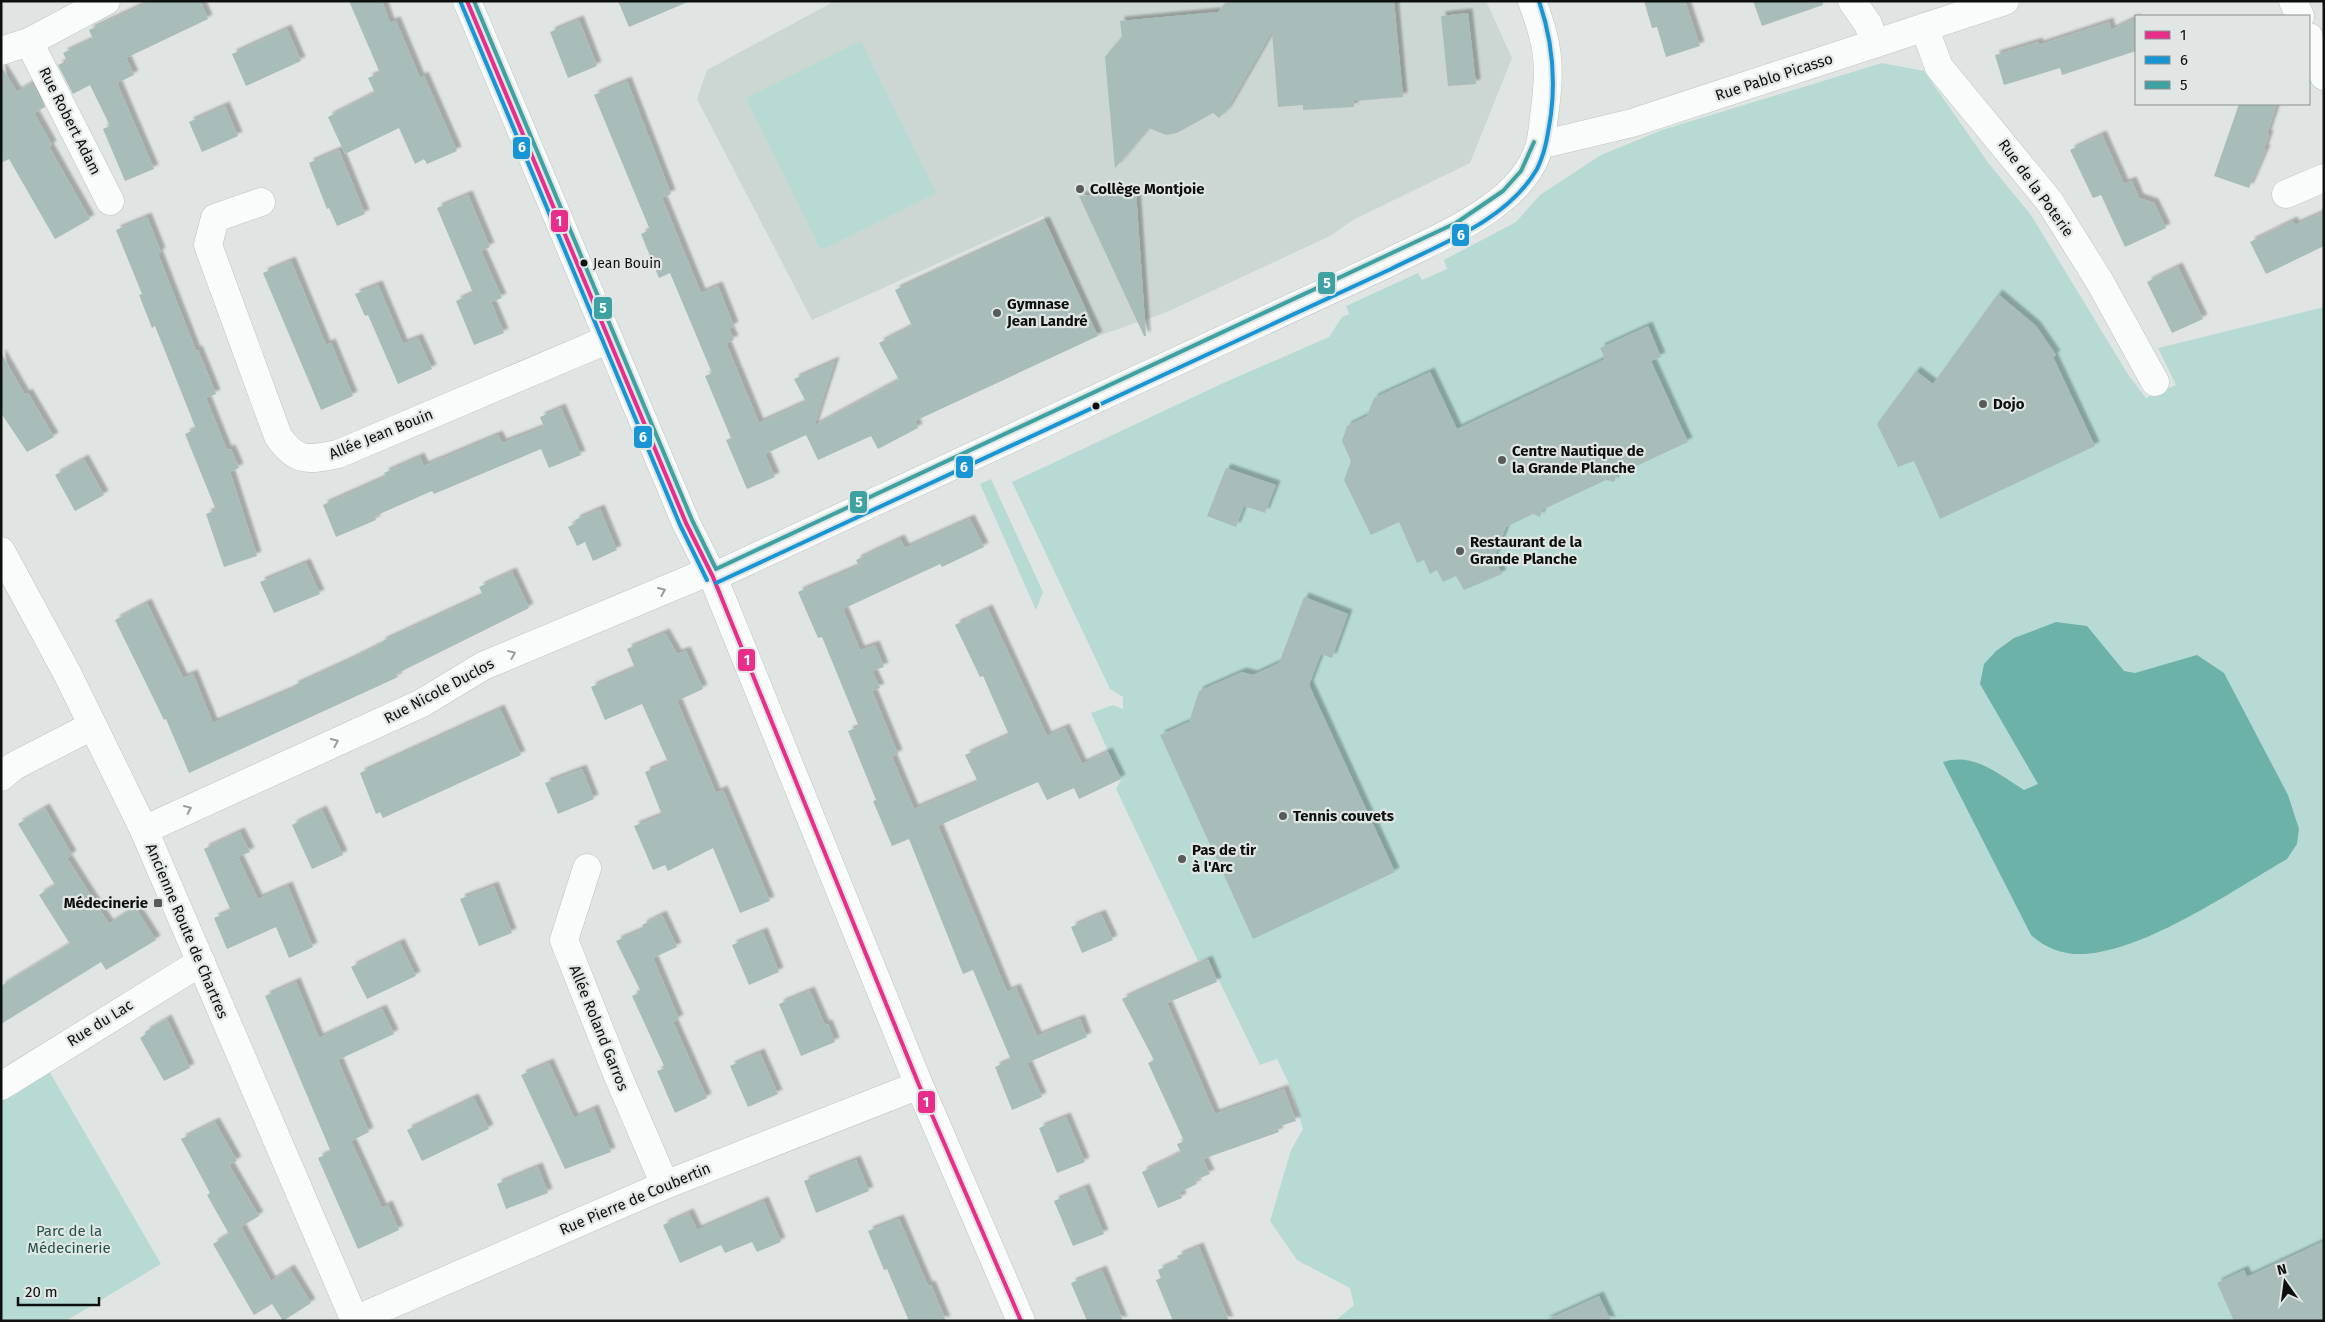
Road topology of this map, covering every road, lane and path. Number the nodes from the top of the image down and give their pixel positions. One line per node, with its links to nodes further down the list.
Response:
1 (106, 1): 10 (street)
2 (467, 1): 19 (street)
3 (1532, 1): 14 (street)
4 (1852, 1): 11 (street)
5 (2005, 1): 8 (street, Rue Pablo Picasso)
6 (2293, 1): 7 (street)
7 (2300, 15)
8 (1924, 27): 11 (street, Rue Pablo Picasso); 20 (street, Rue de la Poterie)
9 (2310, 40): 13 (street)
10 (29, 42): 12 (street); 17 (street, Rue Robert Adam)
11 (1875, 44): 14 (street, Rue Pablo Picasso)
12 (1, 51)
13 (2324, 76)
14 (1540, 145): 22 (street, Rue Nicole Duclos)
15 (2324, 178): 16 (street)
16 (2286, 194)
17 (110, 202)
18 (261, 202): 19 (street, Allée Jean Bouin)
19 (609, 339): 22 (street)
20 (2155, 382)
21 (1, 550): 23 (street, Ancienne Route de Chartres)
22 (712, 574): 25 (street, Rue Nicole Duclos, one-way to 22); 28 (street)
23 (92, 726): 24 (street); 25 (street, Ancienne Route de Chartres)
24 (1, 777)
25 (144, 830): 27 (street, Ancienne Route de Chartres)
26 (587, 868): 30 (street, Allée Roland Garros)
27 (201, 962): 29 (street, Rue du Lac); 31 (street, Ancienne Route de Chartres)
28 (919, 1085): 30 (street, Rue Pierre de Coubertin); 32 (street)
29 (1, 1086)
30 (665, 1185): 31 (street, Rue Pierre de Coubertin)
31 (355, 1321)
32 (1021, 1321)

